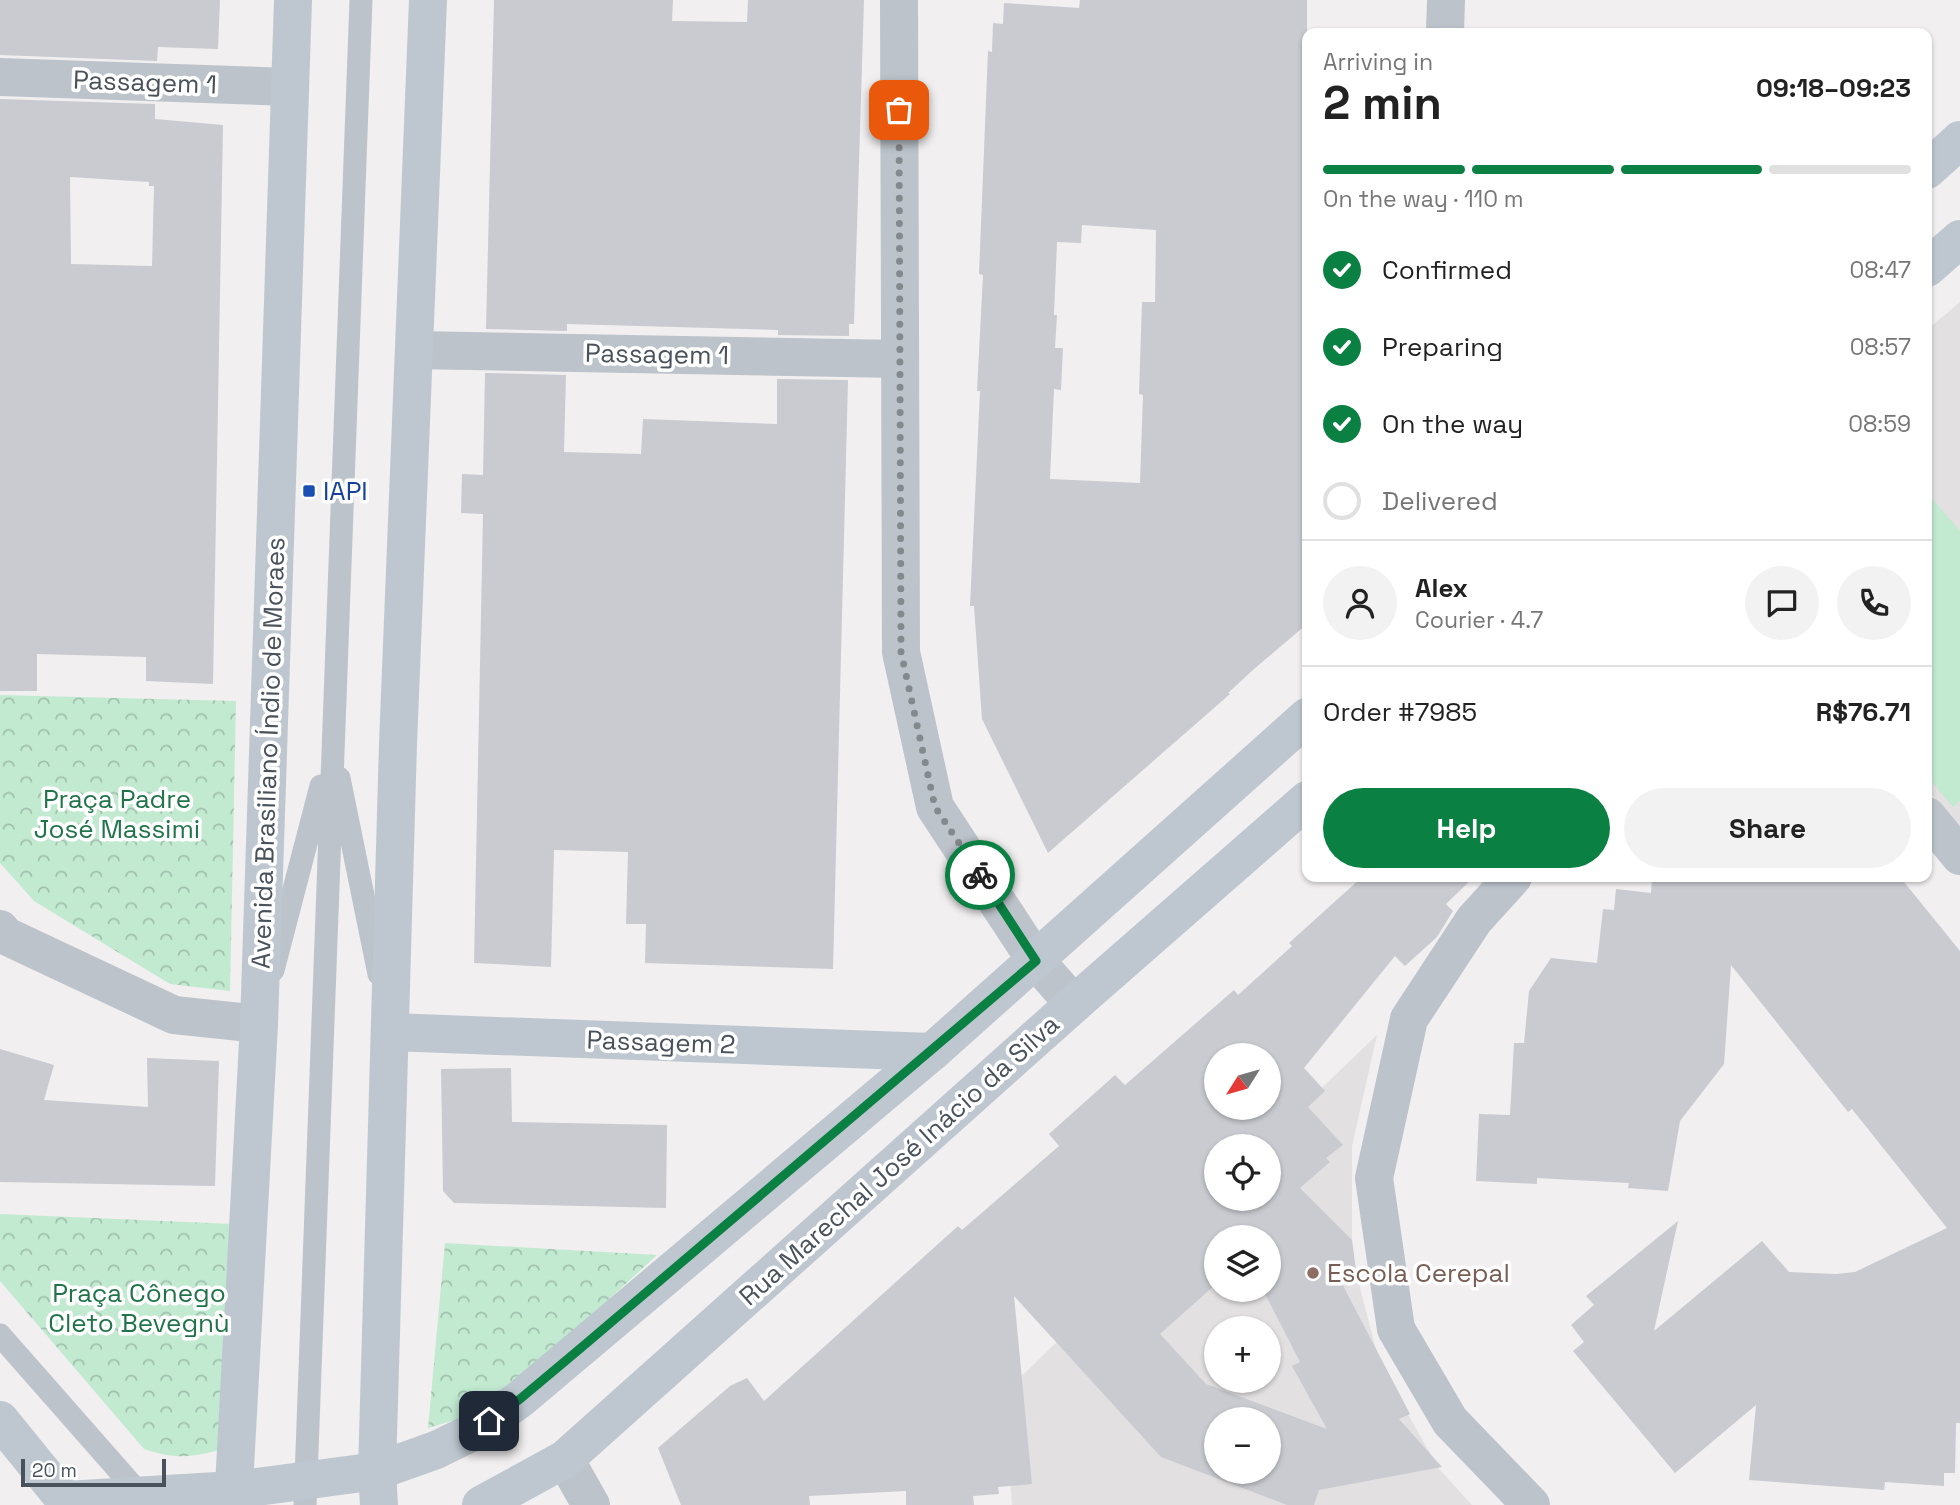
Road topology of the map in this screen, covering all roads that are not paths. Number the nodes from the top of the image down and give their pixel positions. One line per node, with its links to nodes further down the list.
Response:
1 (293, 0): 8 (main road, Avenida Brasiliano Índio de Moraes)
2 (361, 0): 16 (lane)
3 (428, 0): 13 (main road)
4 (899, 0): 14 (street)
5 (1446, 0): 6 (street)
6 (1445, 28)
7 (0, 76): 8 (street, Passagem 1)
8 (290, 87): 24 (main road, Avenida Brasiliano Índio de Moraes)
9 (1960, 140): 10 (main road)
10 (1932, 165)
11 (1960, 239): 12 (main road)
12 (1932, 264)
13 (414, 350): 14 (street, Passagem 1); 25 (main road)
14 (900, 359): 22 (street)
15 (1302, 722): 22 (main road)
16 (332, 742): 24 (lane); 25 (lane); 31 (lane)
17 (1302, 804): 23 (main road, Rua Marechal José Inácio da Silva)
18 (1932, 822): 19 (street)
19 (1960, 856)
20 (1508, 882): 37 (street)
21 (0, 929): 24 (street)
22 (1036, 961): 23 (street); 26 (main road)
23 (1074, 1004): 29 (main road, Rua Marechal José Inácio da Silva)
24 (259, 1024): 32 (main road, Avenida Brasiliano Índio de Moraes)
25 (391, 1032): 26 (main road, Passagem 2); 30 (main road)
26 (932, 1052): 30 (main road)
27 (0, 1335): 33 (lane)
28 (0, 1420): 34 (main road)
29 (565, 1459): 35 (main road, Rua Marechal José Inácio da Silva); 36 (street)
30 (378, 1488): 31 (main road)
31 (305, 1494): 32 (main road)
32 (234, 1498): 33 (main road)
33 (146, 1501): 34 (main road)
34 (65, 1503)
35 (481, 1505)
36 (591, 1505)
37 (1531, 1505)

